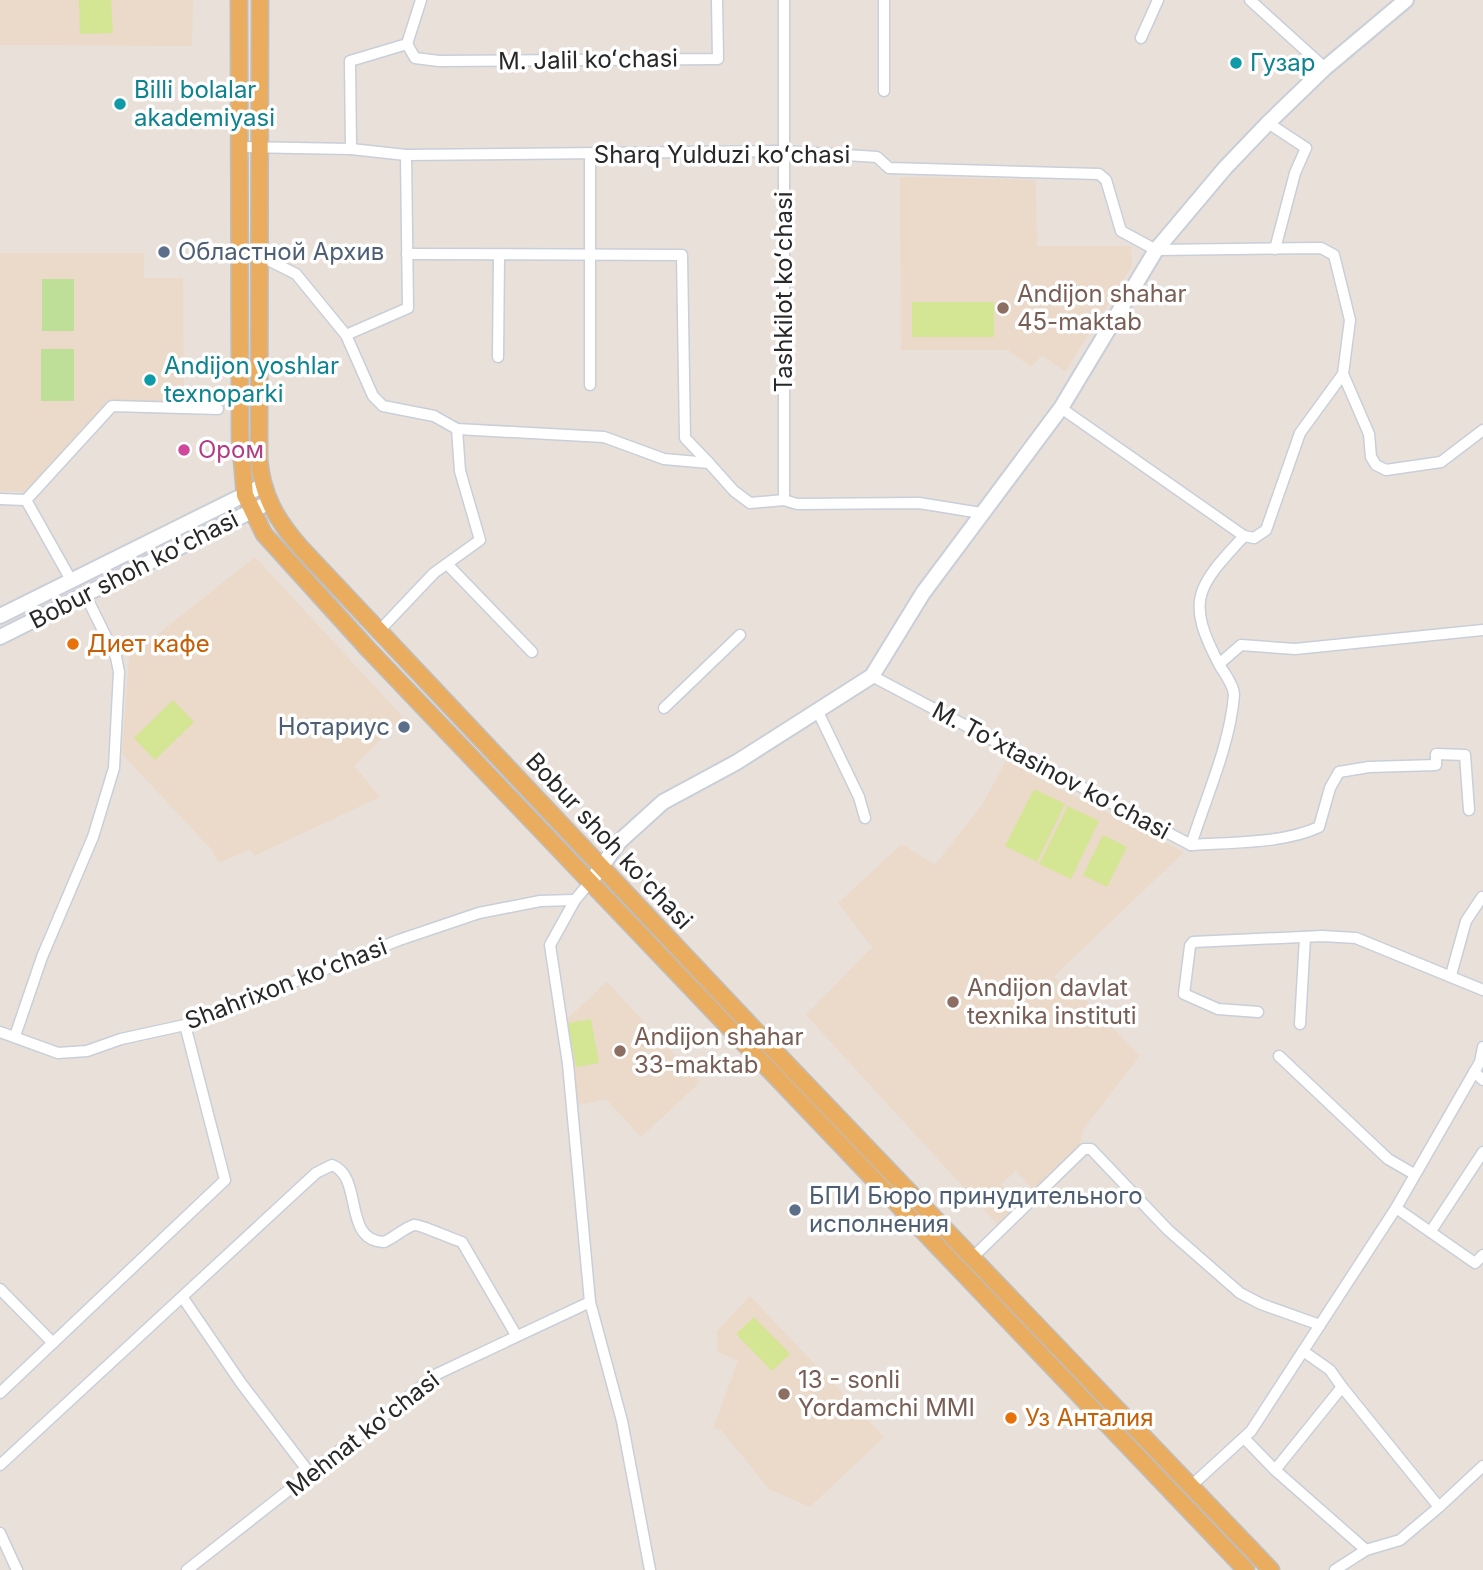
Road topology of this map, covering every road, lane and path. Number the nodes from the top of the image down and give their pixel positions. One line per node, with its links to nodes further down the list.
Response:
1 (239, 0): 15 (main road, Bobur shoh ko'chasi)
2 (260, 0): 16 (main road, Bobur shoh ko'chasi)
3 (421, 0): 11 (street)
4 (718, 0): 11 (street, M. Jalil koʻchasi)
5 (784, 0): 18 (street, Tashkilot koʻchasi)
6 (884, 0): 13 (street)
7 (1158, 0): 10 (street)
8 (1250, 0): 12 (street)
9 (1400, 1): 12 (street)
10 (1141, 38)
11 (407, 44): 17 (street)
12 (1325, 68): 14 (street)
13 (884, 91)
14 (1268, 123): 21 (street); 22 (street)
15 (237, 147): 16 (street, Sharq Yulduzi koʻchasi); 37 (main road, Bobur shoh ko'chasi)
16 (258, 148): 17 (street, Sharq Yulduzi koʻchasi); 24 (main road, Bobur shoh ko'chasi)
17 (351, 149): 20 (street, Sharq Yulduzi koʻchasi)
18 (784, 151): 19 (street, Sharq Yulduzi koʻchasi); 22 (street, Sharq Yulduzi koʻchasi); 40 (street, Tashkilot koʻchasi)
19 (590, 154): 20 (street, Sharq Yulduzi koʻchasi); 26 (street)
20 (406, 155): 23 (street)
21 (1275, 249): 22 (street, M. Toʻxtasinov koʻchasi); 29 (street, M. Toʻxtasinov koʻchasi)
22 (1156, 250): 31 (street)
23 (407, 254): 25 (street); 27 (street)
24 (258, 255): 27 (street); 36 (main road, Bobur shoh ko'chasi)
25 (499, 255): 26 (street); 28 (street)
26 (591, 256): 30 (street); 35 (street)
27 (346, 335): 33 (street)
28 (498, 357)
29 (1343, 374): 34 (street); 46 (street, M. Toʻxtasinov koʻchasi)
30 (590, 385)
31 (1061, 408): 44 (street); 46 (street)
32 (218, 409): 39 (street)
33 (457, 429): 35 (street); 47 (street)
34 (1483, 429)
35 (709, 463): 40 (street)
36 (262, 486): 37 (street, Bobur shoh koʻchasi); 41 (main road, Bobur shoh ko'chasi)
37 (246, 495): 42 (main road, Bobur shoh ko'chasi); 43 (street, Bobur shoh koʻchasi)
38 (0, 499): 39 (street)
39 (26, 500): 48 (street)
40 (784, 500): 44 (street)
41 (268, 503): 42 (street, Bobur shoh koʻchasi); 52 (main road, Bobur shoh ko'chasi)
42 (251, 511): 45 (street, Bobur shoh koʻchasi); 64 (main road, Bobur shoh ko'chasi)
43 (210, 512): 45 (street); 48 (street, Bobur shoh koʻchasi)
44 (981, 513): 57 (street)
45 (220, 526): 49 (street, Bobur shoh koʻchasi)
46 (1244, 536): 56 (street, M. Toʻxtasinov koʻchasi)
47 (448, 565): 52 (street); 55 (street)
48 (71, 580): 50 (street, Bobur shoh koʻchasi)
49 (85, 594): 54 (street, Bobur shoh koʻchasi); 74 (street)
50 (0, 616)
51 (1483, 630): 56 (street)
52 (379, 631): 63 (main road, Bobur shoh ko'chasi)
53 (740, 635): 58 (street)
54 (0, 637)
55 (532, 652)
56 (1219, 664): 62 (street, M. Toʻxtasinov koʻchasi)
57 (872, 676): 59 (street); 62 (street, M. Toʻxtasinov koʻchasi)
58 (664, 708)
59 (818, 712): 61 (street); 63 (street)
60 (1469, 810): 62 (street)
61 (865, 818)
62 (1191, 845)
63 (602, 867): 64 (street); 83 (main road, Bobur shoh ko'chasi)
64 (591, 881): 66 (street); 106 (main road, Bobur shoh ko'chasi)
65 (1482, 897): 68 (street)
66 (575, 900): 72 (street, Shahrixon koʻchasi); 87 (street)
67 (1305, 937): 68 (street); 70 (street); 71 (street)
68 (1451, 975): 69 (street)
69 (1483, 990)
70 (1258, 1012)
71 (1300, 1024)
72 (186, 1025): 74 (street, Shahrixon koʻchasi); 90 (street)
73 (0, 1032): 74 (street, Shahrixon koʻchasi)
74 (15, 1036)
75 (1483, 1047): 77 (street)
76 (1279, 1056): 80 (street)
77 (1474, 1072): 78 (street); 80 (street)
78 (1483, 1080)
79 (1483, 1152): 82 (street)
80 (1414, 1174): 81 (street)
81 (1396, 1208): 82 (street); 88 (street)
82 (1431, 1231): 84 (street)
83 (973, 1257): 88 (street); 99 (main road, Bobur shoh ko'chasi)
84 (1480, 1262)
85 (0, 1289): 90 (street)
86 (183, 1298): 89 (street); 95 (street); 98 (street)
87 (590, 1302): 89 (street, Mehnat koʻchasi); 105 (street)
88 (1320, 1325): 91 (street)
89 (516, 1335): 98 (street, Mehnat koʻchasi)
90 (53, 1343): 93 (street)
91 (1303, 1351): 92 (street); 94 (street)
92 (1342, 1387): 97 (street); 100 (street)
93 (0, 1392)
94 (1244, 1438): 97 (street); 99 (street)
95 (0, 1465)
96 (1483, 1466): 100 (street)
97 (1275, 1470): 102 (street)
98 (311, 1475): 104 (street, Mehnat koʻchasi)
99 (1191, 1486): 107 (main road, Bobur shoh ko'chasi)
100 (1439, 1507): 102 (street)
101 (0, 1533): 103 (street)
102 (1366, 1550): 108 (street)
103 (17, 1570)
104 (187, 1570)
105 (650, 1570)
106 (1246, 1570)
107 (1271, 1570)
108 (1335, 1570)

